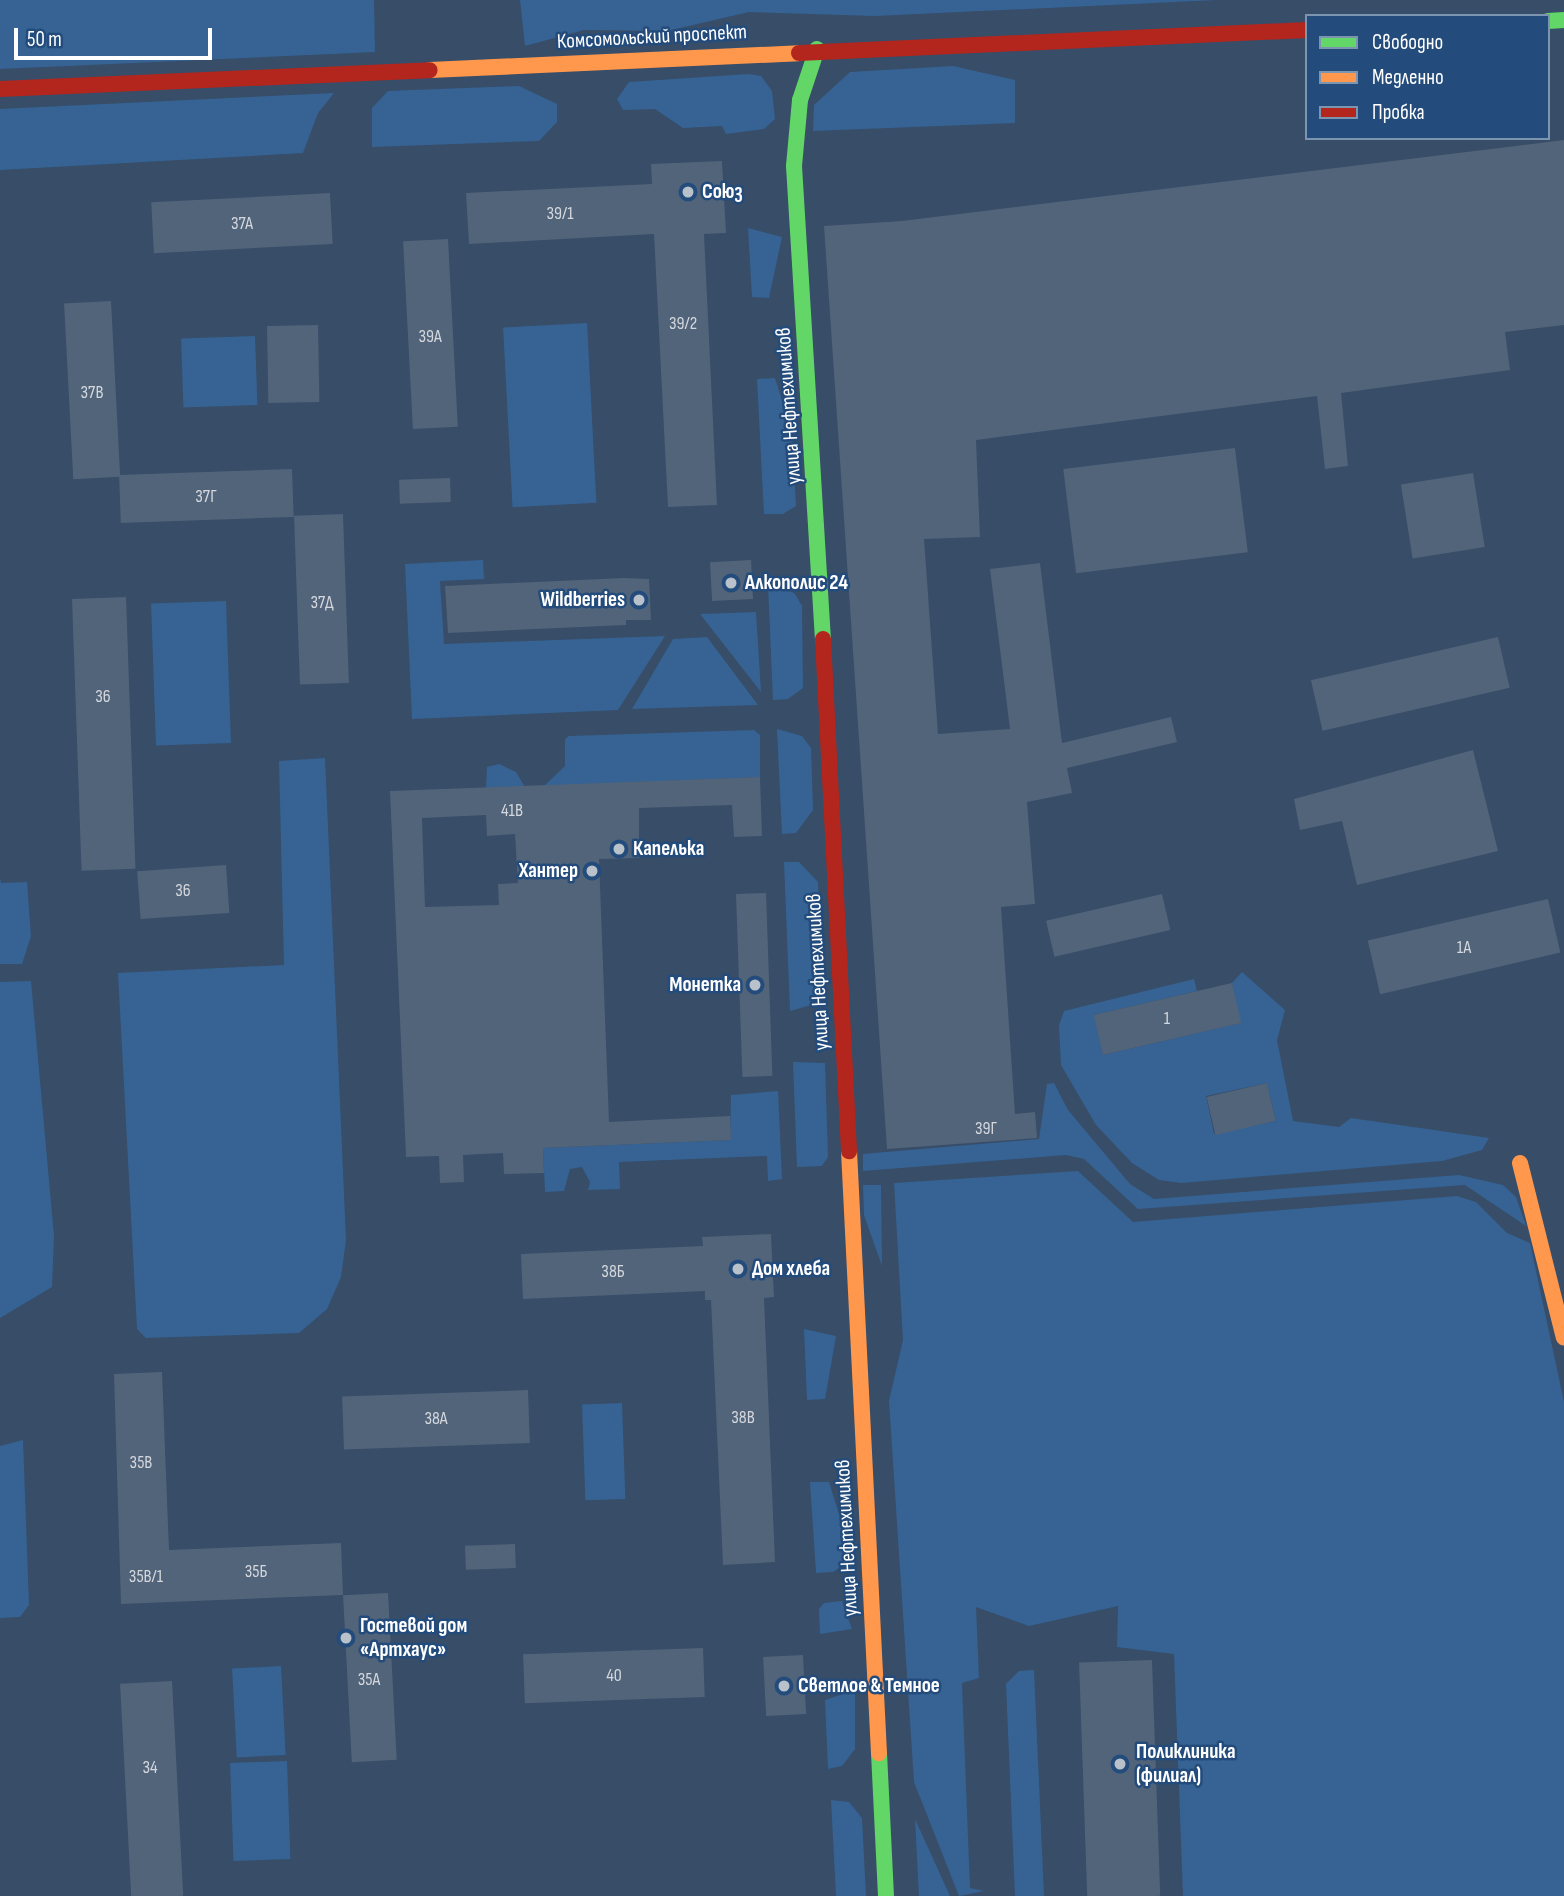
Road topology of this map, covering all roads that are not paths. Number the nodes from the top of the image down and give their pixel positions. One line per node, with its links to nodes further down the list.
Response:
1 (1305, 30): 2 (street, Комсомольский проспект)
2 (817, 49): 3 (street, Комсомольский проспект); 6 (street, улица Нефтехимиков)
3 (0, 89)
4 (1520, 1163): 5 (street)
5 (1564, 1338)
6 (886, 1896)

